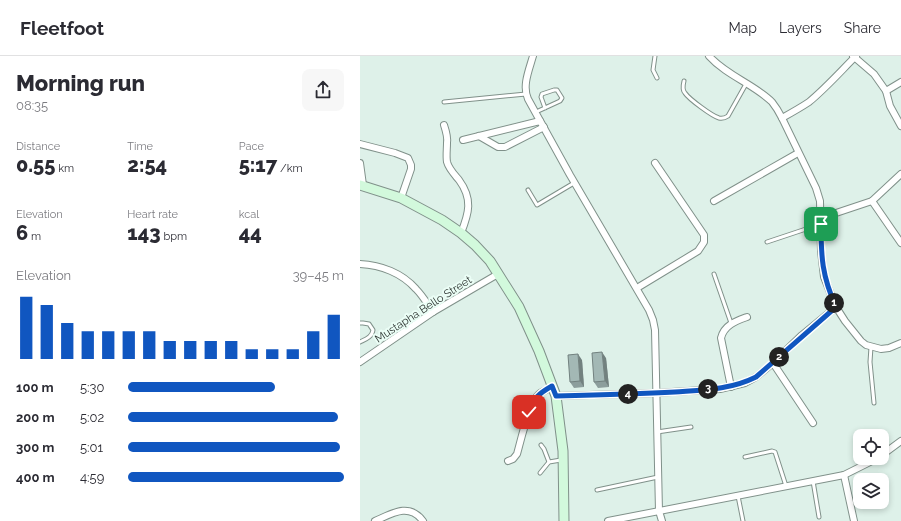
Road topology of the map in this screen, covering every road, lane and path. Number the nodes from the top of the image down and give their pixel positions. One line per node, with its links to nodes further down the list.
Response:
1 (533, 56): 10 (street)
2 (655, 56): 5 (lane)
3 (709, 56): 8 (street)
4 (855, 56): 9 (street); 14 (street)
5 (657, 78)
6 (684, 81): 8 (lane)
7 (901, 82): 9 (street)
8 (746, 84): 14 (street)
9 (886, 91): 18 (street)
10 (526, 94): 11 (lane); 13 (street)
11 (444, 102)
12 (545, 108): 12 (lane); 13 (lane)
13 (536, 112): 16 (street)
14 (782, 118): 23 (street)
15 (525, 124): 16 (street); 19 (street); 20 (street)
16 (542, 124): 19 (street); 27 (street)
17 (444, 125): 34 (street)
18 (901, 126)
19 (530, 134): 20 (street)
20 (479, 136): 21 (street)
21 (463, 140)
22 (360, 144): 30 (street)
23 (798, 153): 31 (street); 33 (street)
24 (360, 163): 28 (street)
25 (655, 163): 40 (street)
26 (901, 174): 32 (street)
27 (575, 183): 29 (lane); 40 (street)
28 (362, 185): 30 (street)
29 (528, 190)
30 (401, 198): 34 (street)
31 (714, 201)
32 (872, 201): 33 (street); 36 (street)
33 (821, 221): 35 (lane); 41 (street)
34 (461, 233): 38 (street)
35 (767, 242)
36 (901, 243)
37 (360, 264): 42 (street)
38 (498, 274): 42 (street, Mustapha Bello Street); 51 (street)
39 (714, 274): 45 (lane)
40 (637, 288): 53 (street)
41 (836, 307): 48 (street); 50 (street)
42 (433, 312): 49 (street, Mustapha Bello Street)
43 (747, 317): 45 (street)
44 (360, 323): 46 (lane)
45 (731, 324): 52 (street)
46 (360, 342)
47 (901, 343): 48 (street)
48 (871, 347): 55 (lane)
49 (360, 362)
50 (773, 363): 52 (street); 56 (street)
51 (552, 386): 54 (street); 64 (street)
52 (731, 387): 53 (street)
53 (656, 393): 54 (street); 58 (street)
54 (556, 396): 63 (street)
55 (874, 403)
56 (812, 423)
57 (691, 427): 58 (lane)
58 (657, 432): 69 (street)
59 (901, 441): 61 (street)
60 (541, 445): 65 (lane)
61 (889, 450)
62 (745, 457): 71 (lane)
63 (563, 460): 65 (lane); 78 (street)
64 (508, 461)
65 (549, 462): 67 (lane)
66 (864, 465): 68 (street)
67 (540, 473)
68 (844, 475): 70 (street); 82 (street)
69 (658, 477): 72 (lane); 74 (street)
70 (812, 481): 71 (street); 75 (lane)
71 (786, 486): 73 (street)
72 (597, 490)
73 (738, 496): 74 (street); 81 (lane)
74 (659, 511): 79 (street); 80 (street)
75 (819, 517)
76 (375, 521): 77 (street)
77 (423, 521)
78 (564, 521)
79 (608, 521)
80 (662, 521)
81 (743, 521)
82 (854, 521)

